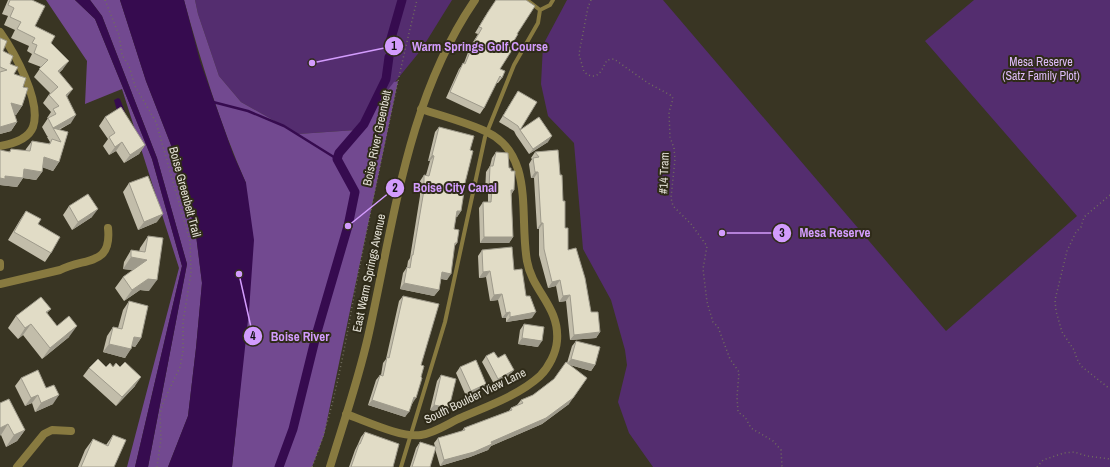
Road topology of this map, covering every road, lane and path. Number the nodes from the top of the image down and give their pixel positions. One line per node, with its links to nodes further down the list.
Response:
1 (105, 0): 23 (path, Boise Greenbelt Trail)
2 (416, 0): 24 (path, Boise River Greenbelt)
3 (476, 0): 9 (street, East Warm Springs Avenue)
4 (527, 0): 7 (lane)
5 (553, 0): 7 (lane)
6 (591, 0): 27 (path, #14 Tram)
7 (540, 10): 10 (lane)
8 (0, 32): 11 (street)
9 (421, 109): 10 (street, South Boulder View Lane); 18 (street, East Warm Springs Avenue)
10 (487, 132): 20 (lane); 20 (street, South Boulder View Lane)
11 (0, 146)
12 (1110, 195): 17 (path)
13 (108, 228): 16 (street)
14 (0, 262): 15 (street)
15 (0, 267)
16 (0, 284)
17 (1110, 389)
18 (346, 414): 20 (street, South Boulder View Lane); 25 (street, East Warm Springs Avenue)
19 (71, 431): 22 (street)
20 (411, 435): 26 (lane)
21 (1110, 459): 28 (path)
22 (16, 467)
23 (157, 467)
24 (312, 467)
25 (330, 467)
26 (401, 467)
27 (782, 467)
28 (1036, 467)

